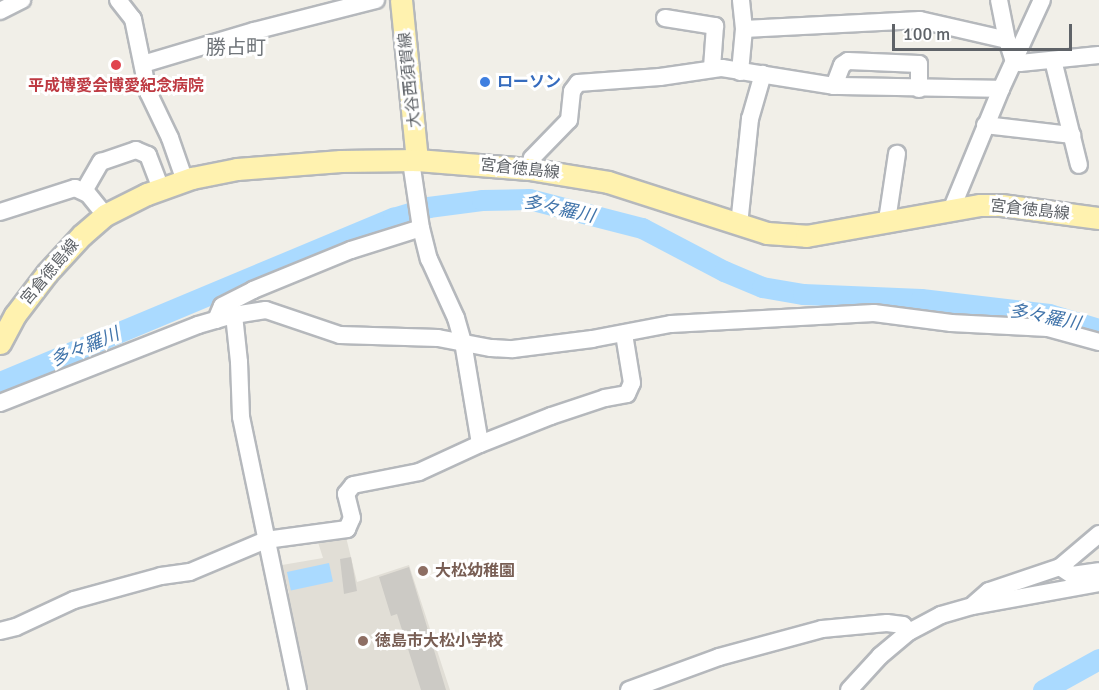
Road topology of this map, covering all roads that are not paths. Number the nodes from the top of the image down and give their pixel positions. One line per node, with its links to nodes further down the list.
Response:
1 (22, 0): 8 (street)
2 (118, 0): 15 (street)
3 (376, 0): 15 (street)
4 (400, 0): 27 (main road, 大谷西須賀線)
5 (741, 0): 10 (street)
6 (999, 0): 11 (street)
7 (1042, 0): 14 (street)
8 (0, 10)
9 (665, 18): 16 (street)
10 (744, 28): 11 (street); 17 (street)
11 (1007, 40): 14 (street)
12 (1099, 55): 13 (street)
13 (1053, 60): 14 (street); 24 (street)
14 (1014, 61): 21 (street)
15 (143, 64): 23 (street)
16 (712, 68): 17 (street); 29 (street)
17 (740, 72): 18 (street)
18 (763, 74): 19 (street); 39 (street)
19 (834, 86): 20 (street); 20 (street)
20 (919, 89): 21 (street)
21 (1001, 89): 22 (street)
22 (986, 125): 24 (street); 33 (street)
23 (166, 130): 26 (street); 30 (street)
24 (1071, 135): 28 (street)
25 (897, 154): 37 (street)
26 (148, 155): 31 (street); 32 (street)
27 (417, 160): 29 (main road, 宮倉徳島線); 30 (main road, 宮倉徳島線); 38 (street)
28 (1079, 165)
29 (529, 169): 39 (main road, 宮倉徳島線)
30 (185, 181): 31 (main road, 宮倉徳島線)
31 (161, 189): 35 (main road, 宮倉徳島線)
32 (84, 191): 34 (street); 35 (street)
33 (952, 208): 36 (main road, 宮倉徳島線); 37 (main road, 宮倉徳島線)
34 (0, 212)
35 (105, 215): 45 (main road, 宮倉徳島線)
36 (1099, 218)
37 (890, 222): 39 (main road, 宮倉徳島線)
38 (420, 225): 41 (street); 43 (street)
39 (739, 225)
40 (234, 315): 41 (street); 43 (street); 49 (street)
41 (216, 320): 46 (street)
42 (624, 334): 43 (street); 44 (street); 47 (street)
43 (463, 342): 47 (street)
44 (1099, 342)
45 (0, 343)
46 (0, 403)
47 (480, 444): 49 (street)
48 (1099, 534): 50 (street)
49 (266, 540): 54 (street); 56 (street)
50 (1060, 567): 51 (street); 53 (street)
51 (1099, 572)
52 (1099, 583): 53 (street)
53 (973, 606): 55 (street)
54 (0, 631)
55 (909, 632): 57 (street); 58 (street)
56 (298, 690)
57 (629, 690)
58 (849, 690)

